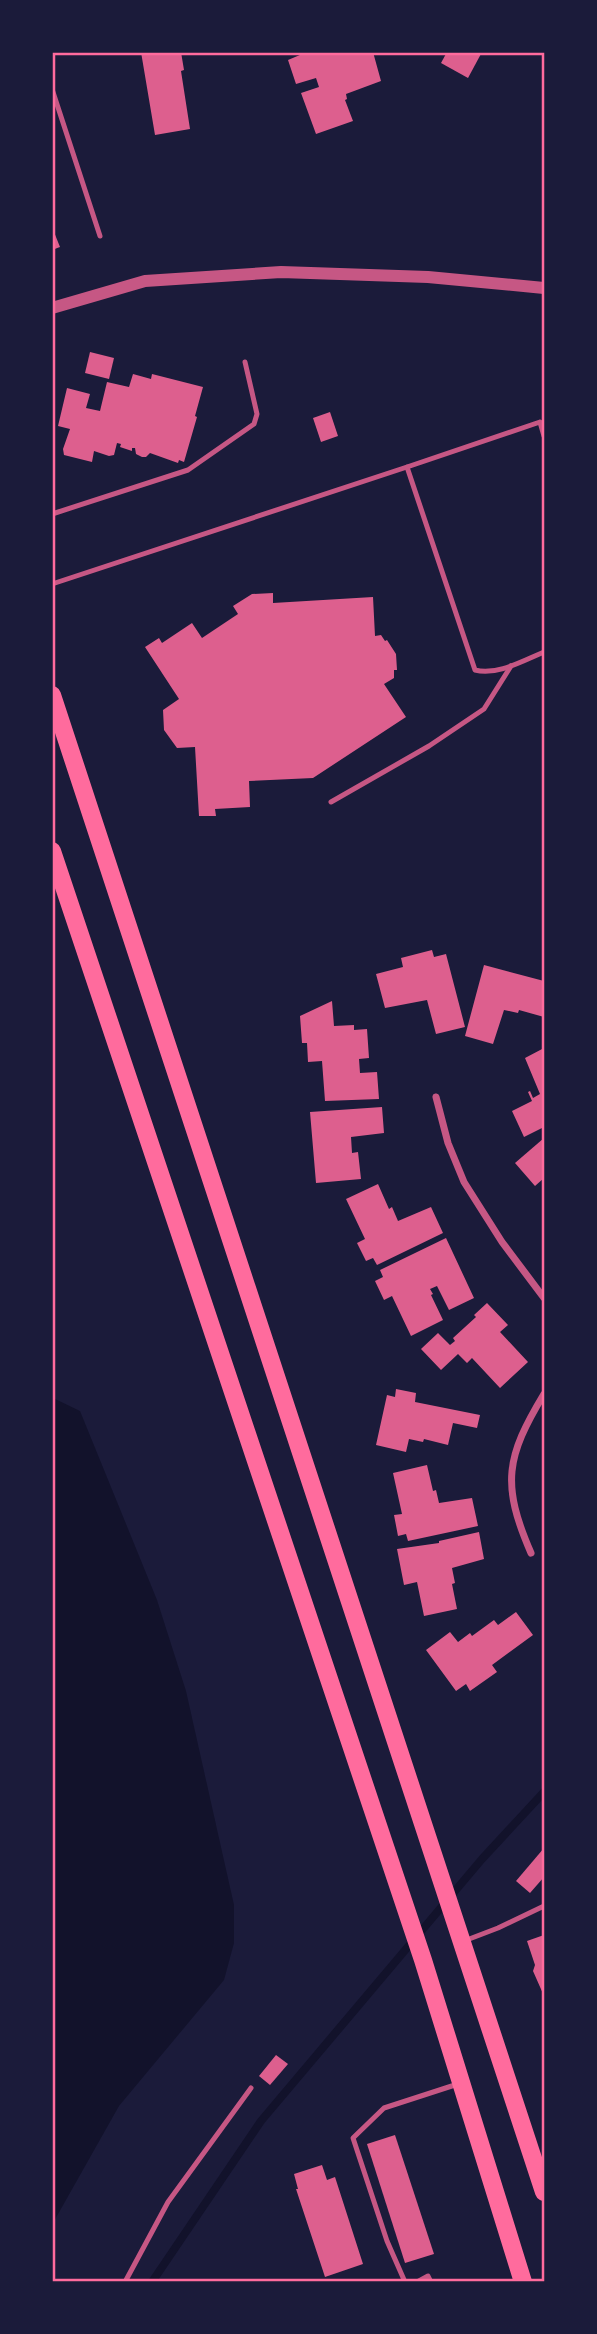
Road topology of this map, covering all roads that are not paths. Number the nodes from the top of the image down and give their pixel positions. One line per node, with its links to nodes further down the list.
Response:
1 (52, 89): 2 (lane)
2 (100, 236)
3 (544, 288): 4 (street)
4 (52, 308)
5 (245, 362): 8 (lane)
6 (544, 436): 7 (lane)
7 (407, 467): 9 (lane); 11 (lane)
8 (52, 514)
9 (52, 584)
10 (544, 652): 11 (lane)
11 (511, 666): 13 (lane)
12 (52, 695): 20 (main road)
13 (331, 802)
14 (52, 851): 21 (main road)
15 (436, 1097): 16 (street)
16 (544, 1298)
17 (544, 1394): 18 (street)
18 (531, 1553)
19 (544, 1906): 20 (lane)
20 (461, 1942): 23 (main road)
21 (461, 2082): 25 (lane); 28 (main road)
22 (251, 2088): 24 (lane)
23 (544, 2192)
24 (125, 2281)
25 (405, 2281)
26 (417, 2281): 27 (lane)
27 (431, 2281)
28 (523, 2281)

